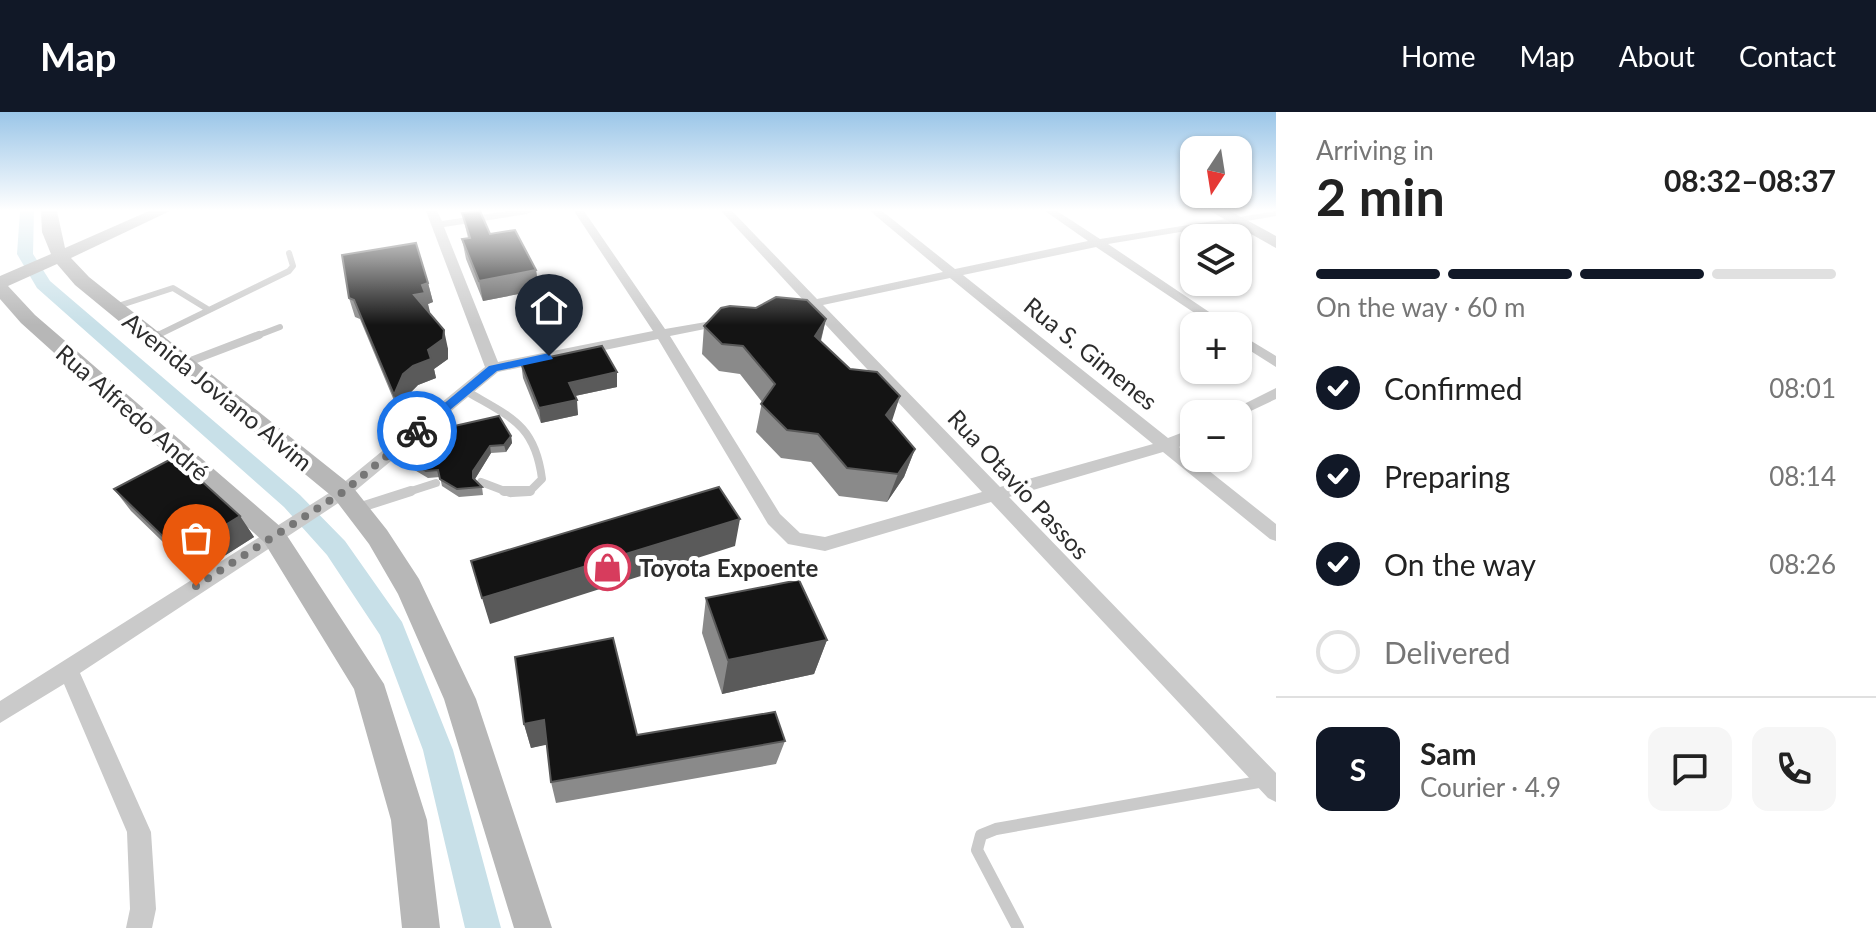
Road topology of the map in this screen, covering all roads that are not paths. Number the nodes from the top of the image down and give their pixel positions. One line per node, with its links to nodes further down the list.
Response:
1 (53, 249): 11 (main road)
2 (77, 249): 11 (main road)
3 (83, 249): 11 (main road)
4 (446, 249): 26 (street)
5 (605, 249): 21 (street)
6 (764, 249): 14 (street, Rua Otavio Passos)
7 (924, 249): 12 (street, Rua S. Gimenes)
8 (1069, 249): 12 (street)
9 (1111, 249): 18 (street)
10 (289, 253): 16 (lane)
11 (56, 258): 13 (main road); 15 (main road, Avenida Joviano Alvim)
12 (956, 274): 14 (street); 31 (street, Rua S. Gimenes)
13 (4, 283): 36 (main road, Rua Alfredo André)
14 (817, 303): 17 (street); 34 (street, Rua Otavio Passos)
15 (114, 307): 16 (lane); 22 (main road, Avenida Joviano Alvim)
16 (209, 310): 22 (lane)
17 (770, 312)
18 (1203, 312)
19 (739, 318): 21 (street)
20 (280, 327): 25 (lane)
21 (661, 333): 26 (street); 34 (street)
22 (152, 338): 25 (main road, Avenida Joviano Alvim)
23 (1252, 347): 24 (street)
24 (1276, 363)
25 (183, 364): 35 (main road, Avenida Joviano Alvim)
26 (493, 368): 27 (street)
27 (466, 391): 32 (lane); 35 (street)
28 (1276, 393): 29 (street)
29 (1252, 404)
30 (1180, 439): 31 (street)
31 (1168, 445): 34 (street); 37 (street, Rua S. Gimenes)
32 (481, 482)
33 (436, 483): 35 (lane)
34 (997, 497): 40 (street, Rua Otavio Passos)
35 (341, 501): 36 (street); 43 (main road, Avenida Joviano Alvim)
36 (278, 532): 38 (street); 42 (main road, Rua Alfredo André)
37 (1276, 534)
38 (69, 671): 39 (street); 41 (street)
39 (0, 713)
40 (1272, 785): 44 (lane)
41 (139, 928)
42 (421, 928)
43 (533, 928)
44 (1018, 928)

